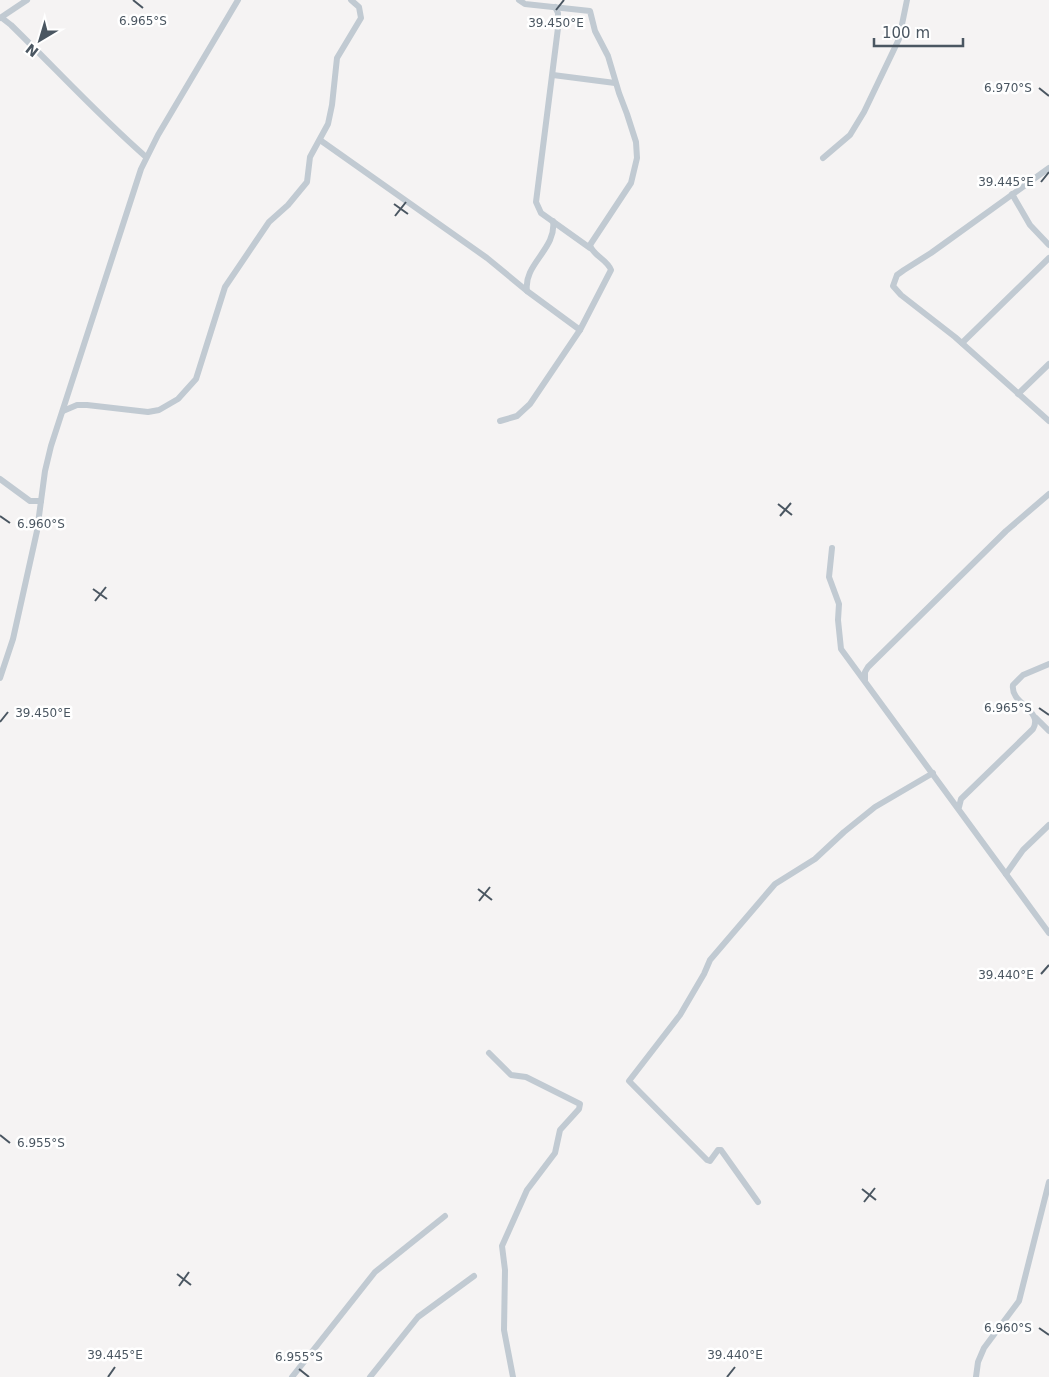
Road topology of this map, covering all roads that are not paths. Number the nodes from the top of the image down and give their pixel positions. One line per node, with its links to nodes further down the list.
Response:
1 (27, 0): 7 (street)
2 (238, 0): 11 (street)
3 (351, 0): 10 (street)
4 (519, 0): 6 (street)
5 (907, 0): 12 (street)
6 (555, 7): 8 (street); 9 (street)
7 (1, 18): 11 (street)
8 (553, 75): 9 (street); 15 (street)
9 (616, 83): 17 (street)
10 (320, 140): 19 (street); 24 (street)
11 (146, 157): 24 (street)
12 (823, 158)
13 (1049, 168): 14 (street)
14 (1012, 194): 16 (street); 21 (street)
15 (553, 222): 17 (street); 19 (street)
16 (1049, 245)
17 (590, 248): 20 (street)
18 (1049, 258): 21 (street)
19 (526, 291): 20 (street)
20 (580, 330): 25 (street)
21 (962, 343): 23 (street)
22 (1049, 364): 23 (street)
23 (1018, 394): 26 (street)
24 (63, 411): 29 (street)
25 (500, 421)
26 (1049, 421)
27 (0, 480): 29 (street)
28 (1049, 494): 33 (street)
29 (41, 501): 32 (street)
30 (832, 548): 33 (street)
31 (1049, 664): 34 (street)
32 (0, 678)
33 (866, 681): 36 (street)
34 (1035, 717): 35 (street); 37 (street)
35 (1049, 731)
36 (933, 773): 37 (street); 43 (street)
37 (959, 807): 39 (street)
38 (1049, 825): 39 (street)
39 (1006, 874): 40 (street)
40 (1049, 933)
41 (489, 1053): 46 (street)
42 (1049, 1182): 50 (street)
43 (758, 1202)
44 (444, 1216): 47 (street)
45 (474, 1276): 48 (street)
46 (513, 1374): 49 (street)
47 (292, 1377)
48 (370, 1377)
49 (505, 1377)
50 (976, 1377)

